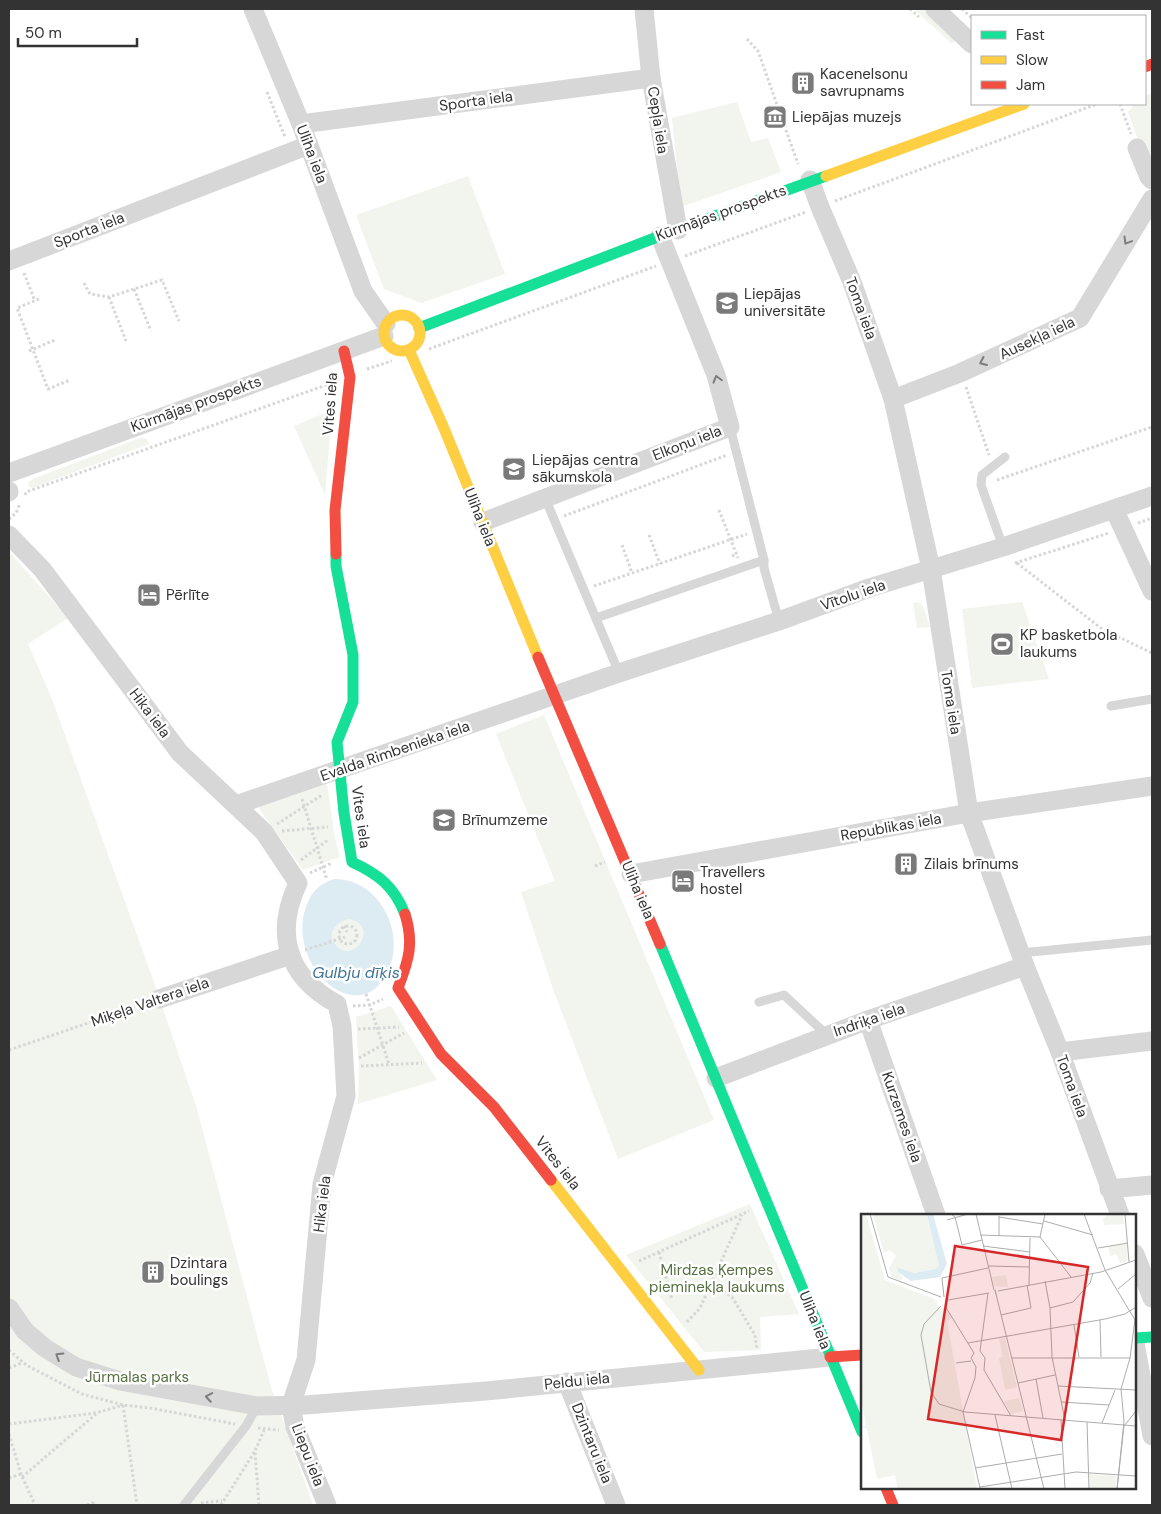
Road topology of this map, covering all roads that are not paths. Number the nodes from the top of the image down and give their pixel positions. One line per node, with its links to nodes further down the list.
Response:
1 (253, 9): 7 (street, Uliha iela)
2 (644, 9): 5 (street, Cepļa iela)
3 (935, 9): 4 (street)
4 (971, 43)
5 (651, 78): 7 (street, Sporta iela); 13 (street, Cepļa iela)
6 (1021, 105): 10 (main road, Kūrmājas prospekts)
7 (301, 124): 8 (street, Uliha iela)
8 (309, 145): 15 (street, Sporta iela); 17 (street, Uliha iela)
9 (1137, 148): 11 (street)
10 (805, 175): 13 (main road, Kūrmājas prospekts); 20 (street, Toma iela)
11 (1152, 180)
12 (1152, 199): 20 (street, Ausekļa iela, one-way to 20)
13 (678, 230): 14 (main road, Kūrmājas prospekts)
14 (660, 236): 16 (main road, Kūrmājas prospekts); 21 (street, Elkoņu iela, one-way to 14)
15 (16, 266)
16 (419, 328): 17 (main road); 18 (main road)
17 (385, 330): 18 (main road); 19 (street, Kūrmājas prospekts)
18 (409, 350): 27 (main road, Uliha iela)
19 (344, 351): 23 (street, Kūrmājas prospekts); 39 (main road, Vites iela)
20 (893, 399): 31 (street, Toma iela)
21 (730, 426): 25 (street, Elkoņu iela); 30 (lane)
22 (1005, 457): 29 (lane)
23 (9, 473)
24 (1152, 496): 26 (street, Vītolu iela)
25 (545, 498): 27 (street, Elkoņu iela); 33 (lane)
26 (1114, 508): 29 (street, Vītolu iela); 32 (street)
27 (483, 522): 36 (main road, Uliha iela)
28 (9, 536): 41 (street, Hika iela)
29 (1005, 556): 31 (street, Vītolu iela)
30 (764, 560): 33 (lane); 34 (lane)
31 (931, 570): 34 (street, Vītolu iela); 42 (street, Toma iela)
32 (1152, 591)
33 (596, 618): 35 (lane)
34 (779, 621): 35 (street, Vītolu iela)
35 (619, 673): 36 (street, Vītolu iela)
36 (554, 697): 39 (street, Evalda Rimbenieka iela); 43 (main road, Uliha iela)
37 (1152, 699): 38 (lane)
38 (1112, 706)
39 (340, 777): 41 (street, Evalda Rimbenieka iela); 66 (main road, Vites iela)
40 (1152, 786): 42 (street, Republikas iela)
41 (236, 805): 45 (street, Hika iela)
42 (968, 813): 43 (street, Republikas iela); 46 (street, Toma iela)
43 (631, 874): 53 (main road, Uliha iela)
44 (1152, 940): 46 (lane)
45 (298, 952): 47 (street, Miķeļa Valtera iela); 68 (street, Hika iela)
46 (1023, 960): 49 (street, Indriķa iela); 52 (street, Toma iela)
47 (159, 999)
48 (759, 1002): 50 (lane)
49 (868, 1020): 50 (street, Indriķa iela); 56 (street, Kurzemes iela)
50 (828, 1035): 53 (street, Indriķa iela)
51 (1152, 1041): 52 (street)
52 (1060, 1052): 55 (street, Toma iela)
53 (716, 1078): 65 (main road, Uliha iela)
54 (1152, 1185): 55 (street)
55 (1109, 1189): 57 (street, Toma iela)
56 (936, 1214)
57 (1120, 1214)
58 (1136, 1257): 59 (street)
59 (1152, 1298)
60 (9, 1308): 69 (street, one-way to 60)
61 (1152, 1337): 62 (main road)
62 (1136, 1338)
63 (1136, 1348): 71 (street)
64 (861, 1355): 65 (main road, Peldu iela)
65 (830, 1357): 66 (street, Peldu iela); 70 (main road, Uliha iela)
66 (700, 1370): 67 (street, Peldu iela)
67 (567, 1382): 68 (street, Peldu iela); 75 (street, Dzintaru iela)
68 (291, 1405): 69 (street); 74 (street, Liepu iela)
69 (257, 1406): 73 (lane)
70 (861, 1430)
71 (1152, 1436)
72 (886, 1489): 76 (main road)
73 (184, 1505)
74 (327, 1505)
75 (616, 1505)
76 (893, 1505)

